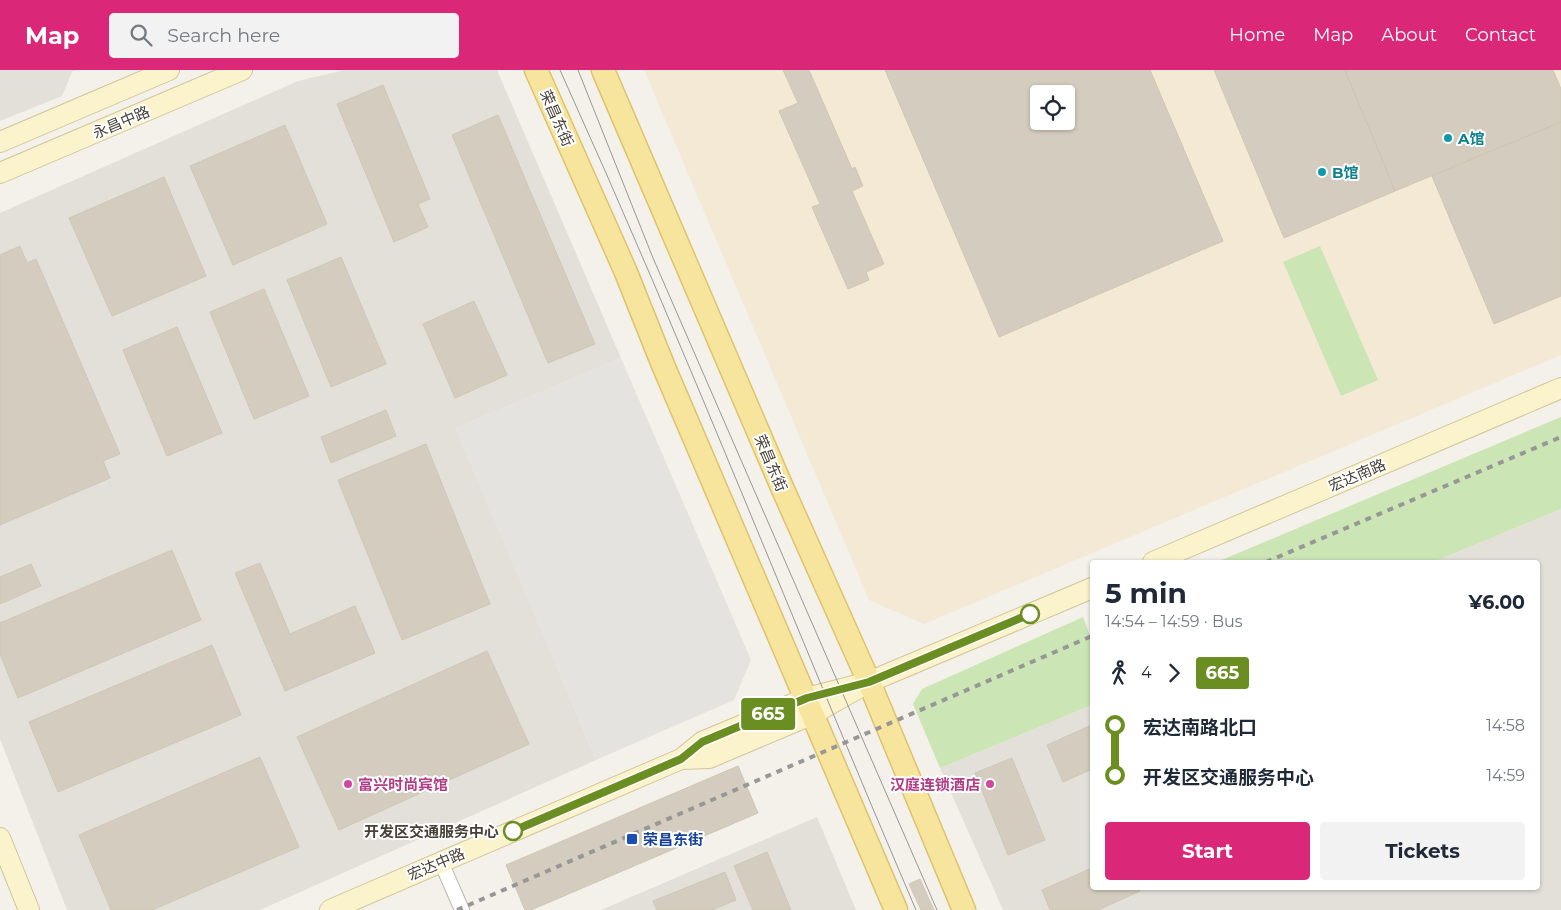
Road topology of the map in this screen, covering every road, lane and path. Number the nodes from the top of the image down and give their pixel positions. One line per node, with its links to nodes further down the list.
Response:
1 (169, 70): 5 (street, 永昌中路)
2 (242, 70): 6 (street, 永昌中路)
3 (536, 70): 11 (main road, 荣昌东街)
4 (603, 70): 10 (main road, 荣昌东街)
5 (0, 142)
6 (0, 173)
7 (1561, 388): 8 (street, 宏达南路)
8 (1158, 560)
9 (1090, 589): 10 (street)
10 (869, 682): 11 (street, 宏达中路); 18 (main road, 荣昌东街)
11 (810, 706): 13 (street, 宏达中路); 17 (main road, 荣昌东街)
12 (0, 838): 14 (street)
13 (441, 862): 15 (street, 宏达中路); 16 (street)
14 (30, 910)
15 (330, 910)
16 (462, 910)
17 (896, 910)
18 (964, 910)

